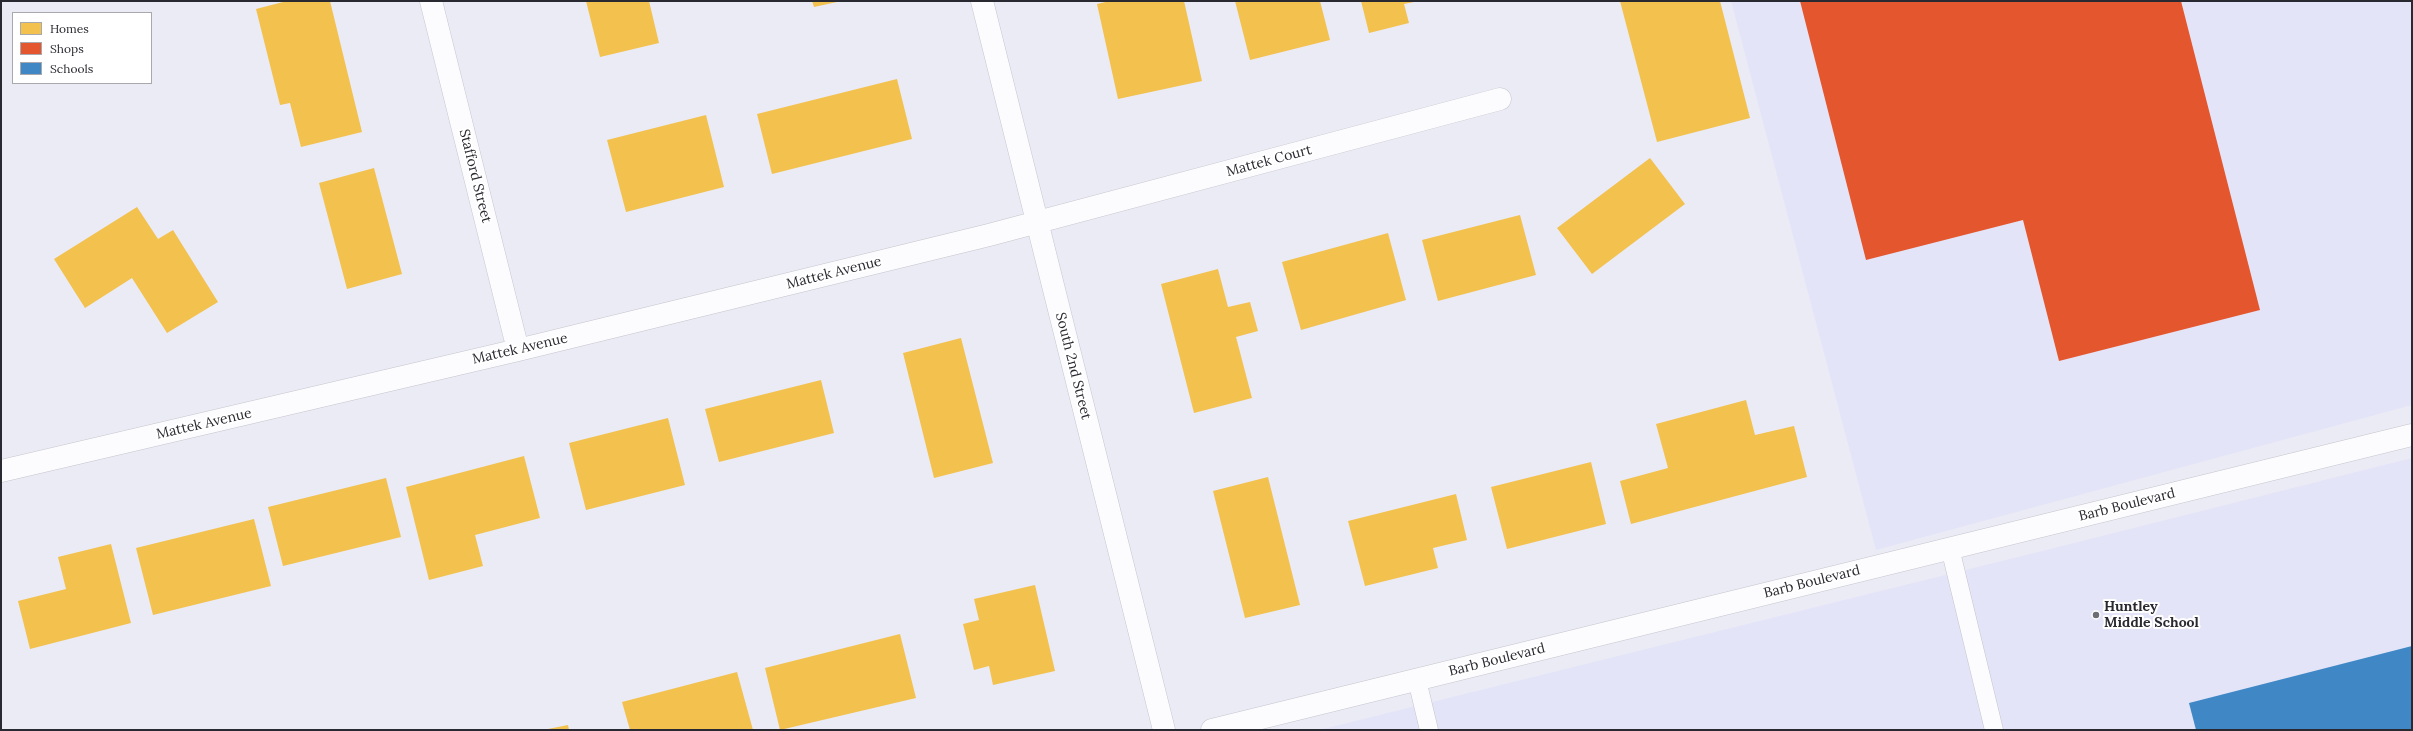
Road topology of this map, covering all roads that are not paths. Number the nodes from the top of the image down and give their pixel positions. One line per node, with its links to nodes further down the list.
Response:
1 (431, 1): 5 (street, Stafford Street)
2 (982, 1): 4 (street, South 2nd Street)
3 (1500, 99): 4 (street, Mattek Court)
4 (1037, 223): 5 (street, Mattek Avenue); 10 (street, South 2nd Street)
5 (518, 350): 7 (street, Mattek Avenue)
6 (2412, 435): 8 (street, Barb Boulevard)
7 (1, 471)
8 (1950, 548): 9 (street, Barb Boulevard); 13 (lane)
9 (1417, 680): 11 (street, Barb Boulevard); 12 (lane)
10 (1164, 730)
11 (1212, 730)
12 (1429, 730)
13 (1994, 730)

